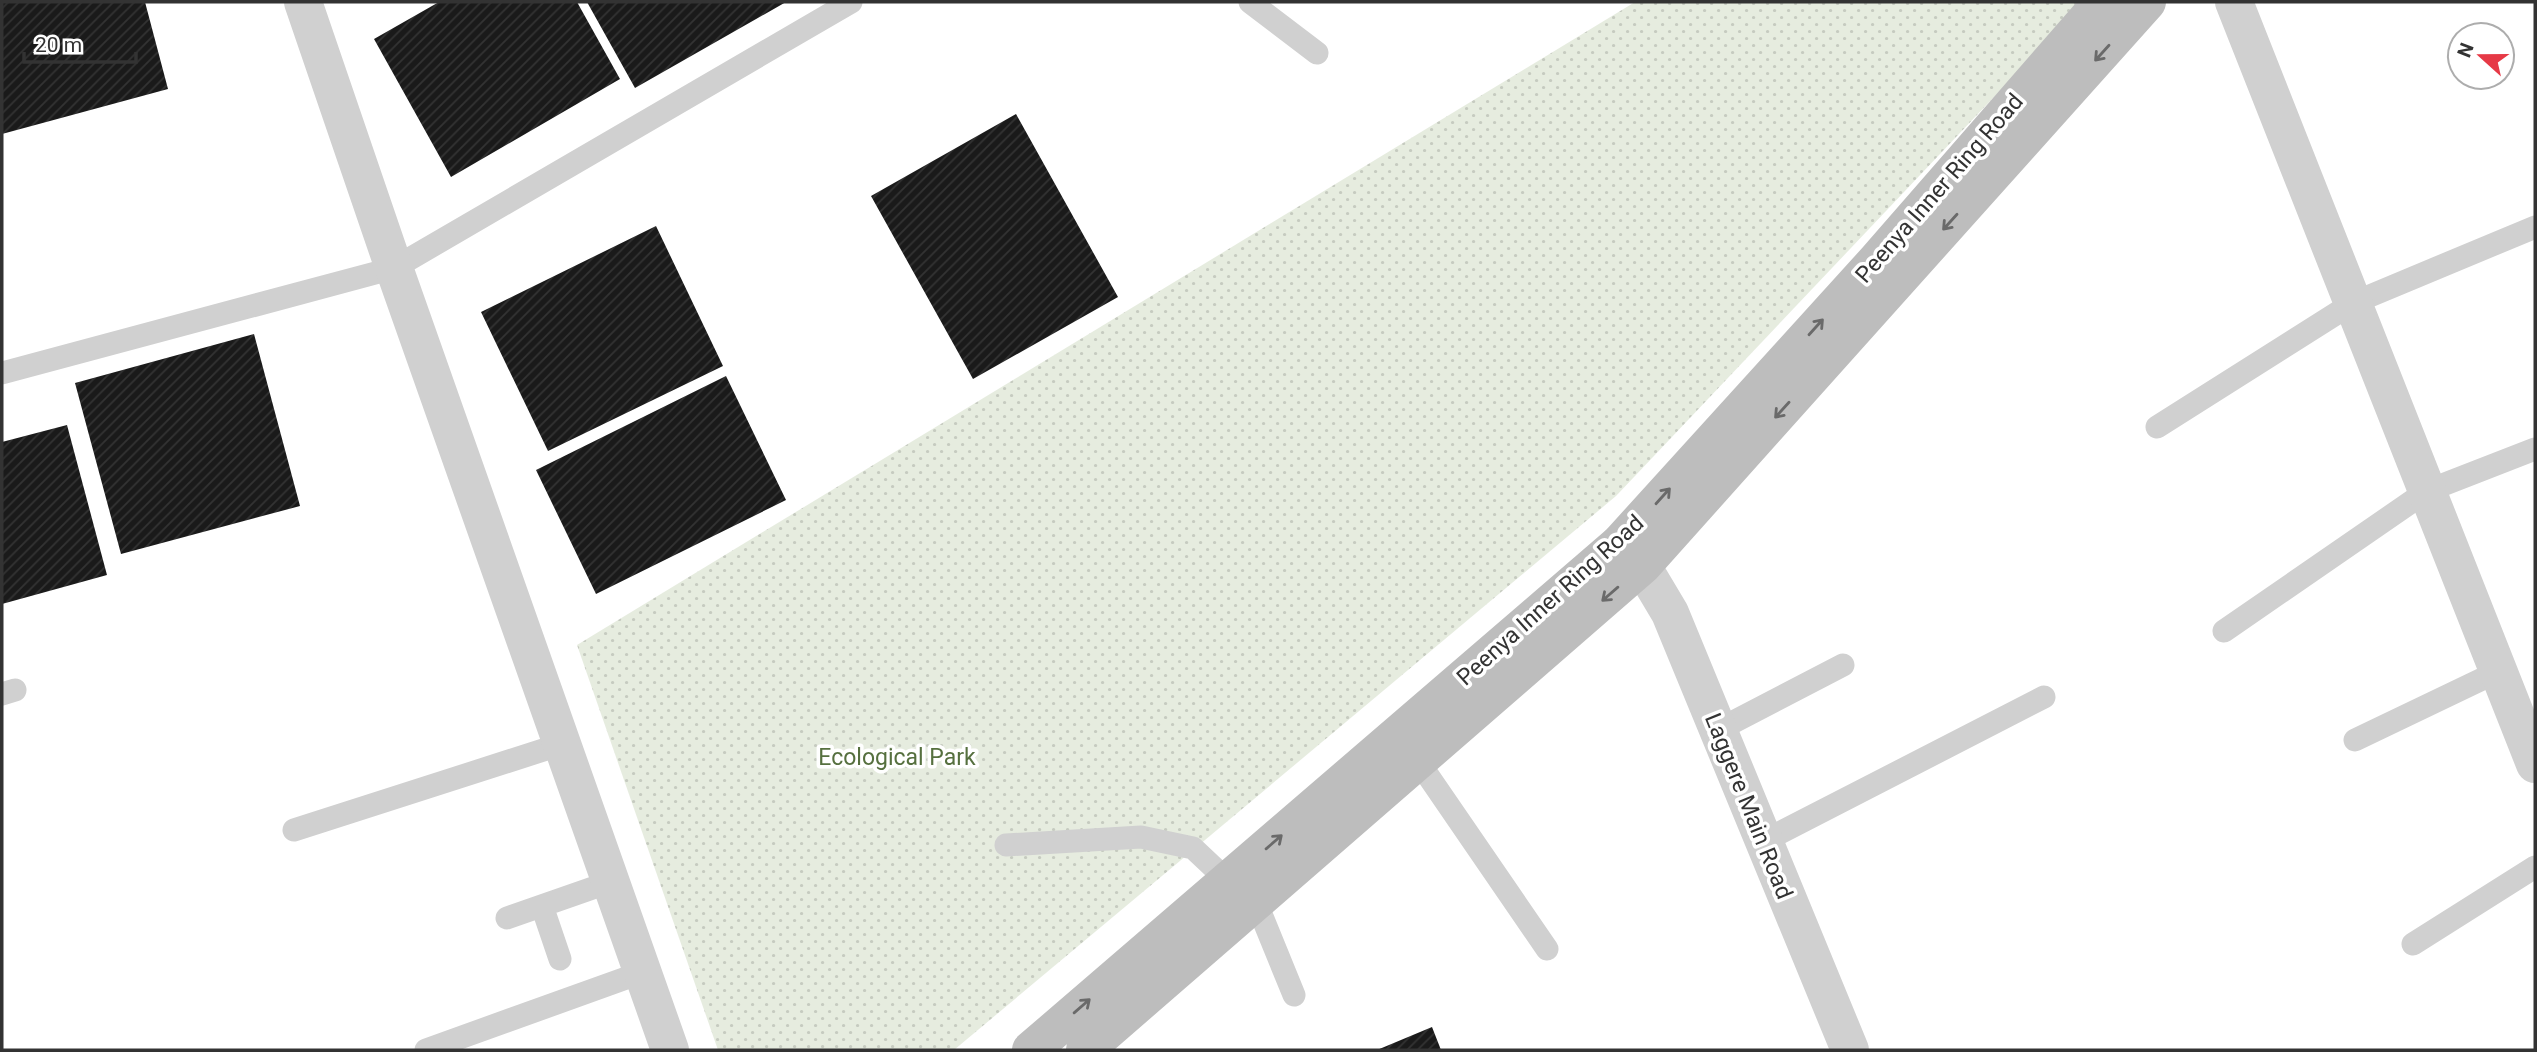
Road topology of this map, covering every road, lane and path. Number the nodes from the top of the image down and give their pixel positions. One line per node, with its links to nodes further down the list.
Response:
1 (303, 2): 9 (street)
2 (851, 2): 9 (lane)
3 (1250, 2): 7 (lane)
4 (2102, 2): 15 (main road, Peenya Inner Ring Road, one-way to 4)
5 (2147, 2): 15 (main road, Peenya Inner Ring Road, one-way to 15)
6 (2234, 2): 10 (street)
7 (1317, 53)
8 (2535, 226): 10 (lane)
9 (394, 268): 11 (lane); 23 (street)
10 (2353, 303): 12 (lane); 14 (street)
11 (2, 373)
12 (2157, 427)
13 (2535, 449): 14 (lane)
14 (2427, 491): 16 (lane); 18 (street)
15 (1630, 555): 20 (street, Laggere Main Road); 24 (main road, Peenya Inner Ring Road, one-way to 24); 30 (main road, Peenya Inner Ring Road, one-way to 15)
16 (2224, 631)
17 (1843, 665): 20 (lane)
18 (2499, 671): 21 (lane); 22 (street)
19 (2044, 697): 26 (lane)
20 (1718, 730): 26 (street, Laggere Main Road)
21 (2356, 740)
22 (2531, 741)
23 (562, 744): 25 (lane); 29 (street)
24 (1418, 761): 30 (main road, Peenya Inner Ring Road); 34 (lane)
25 (294, 830)
26 (1764, 841): 42 (street, Laggere Main Road)
27 (1006, 845): 30 (lane)
28 (2535, 867): 33 (lane)
29 (610, 882): 31 (lane); 36 (street)
30 (1242, 891): 37 (lane); 40 (main road, Peenya Inner Ring Road, one-way to 30); 41 (main road, Peenya Inner Ring Road)
31 (542, 906): 32 (lane); 35 (lane)
32 (507, 918)
33 (2413, 944)
34 (1547, 949)
35 (561, 959)
36 (643, 972): 38 (lane); 39 (street)
37 (1294, 995)
38 (426, 1050)
39 (670, 1050)
40 (1031, 1050)
41 (1085, 1050)
42 (1850, 1050)

